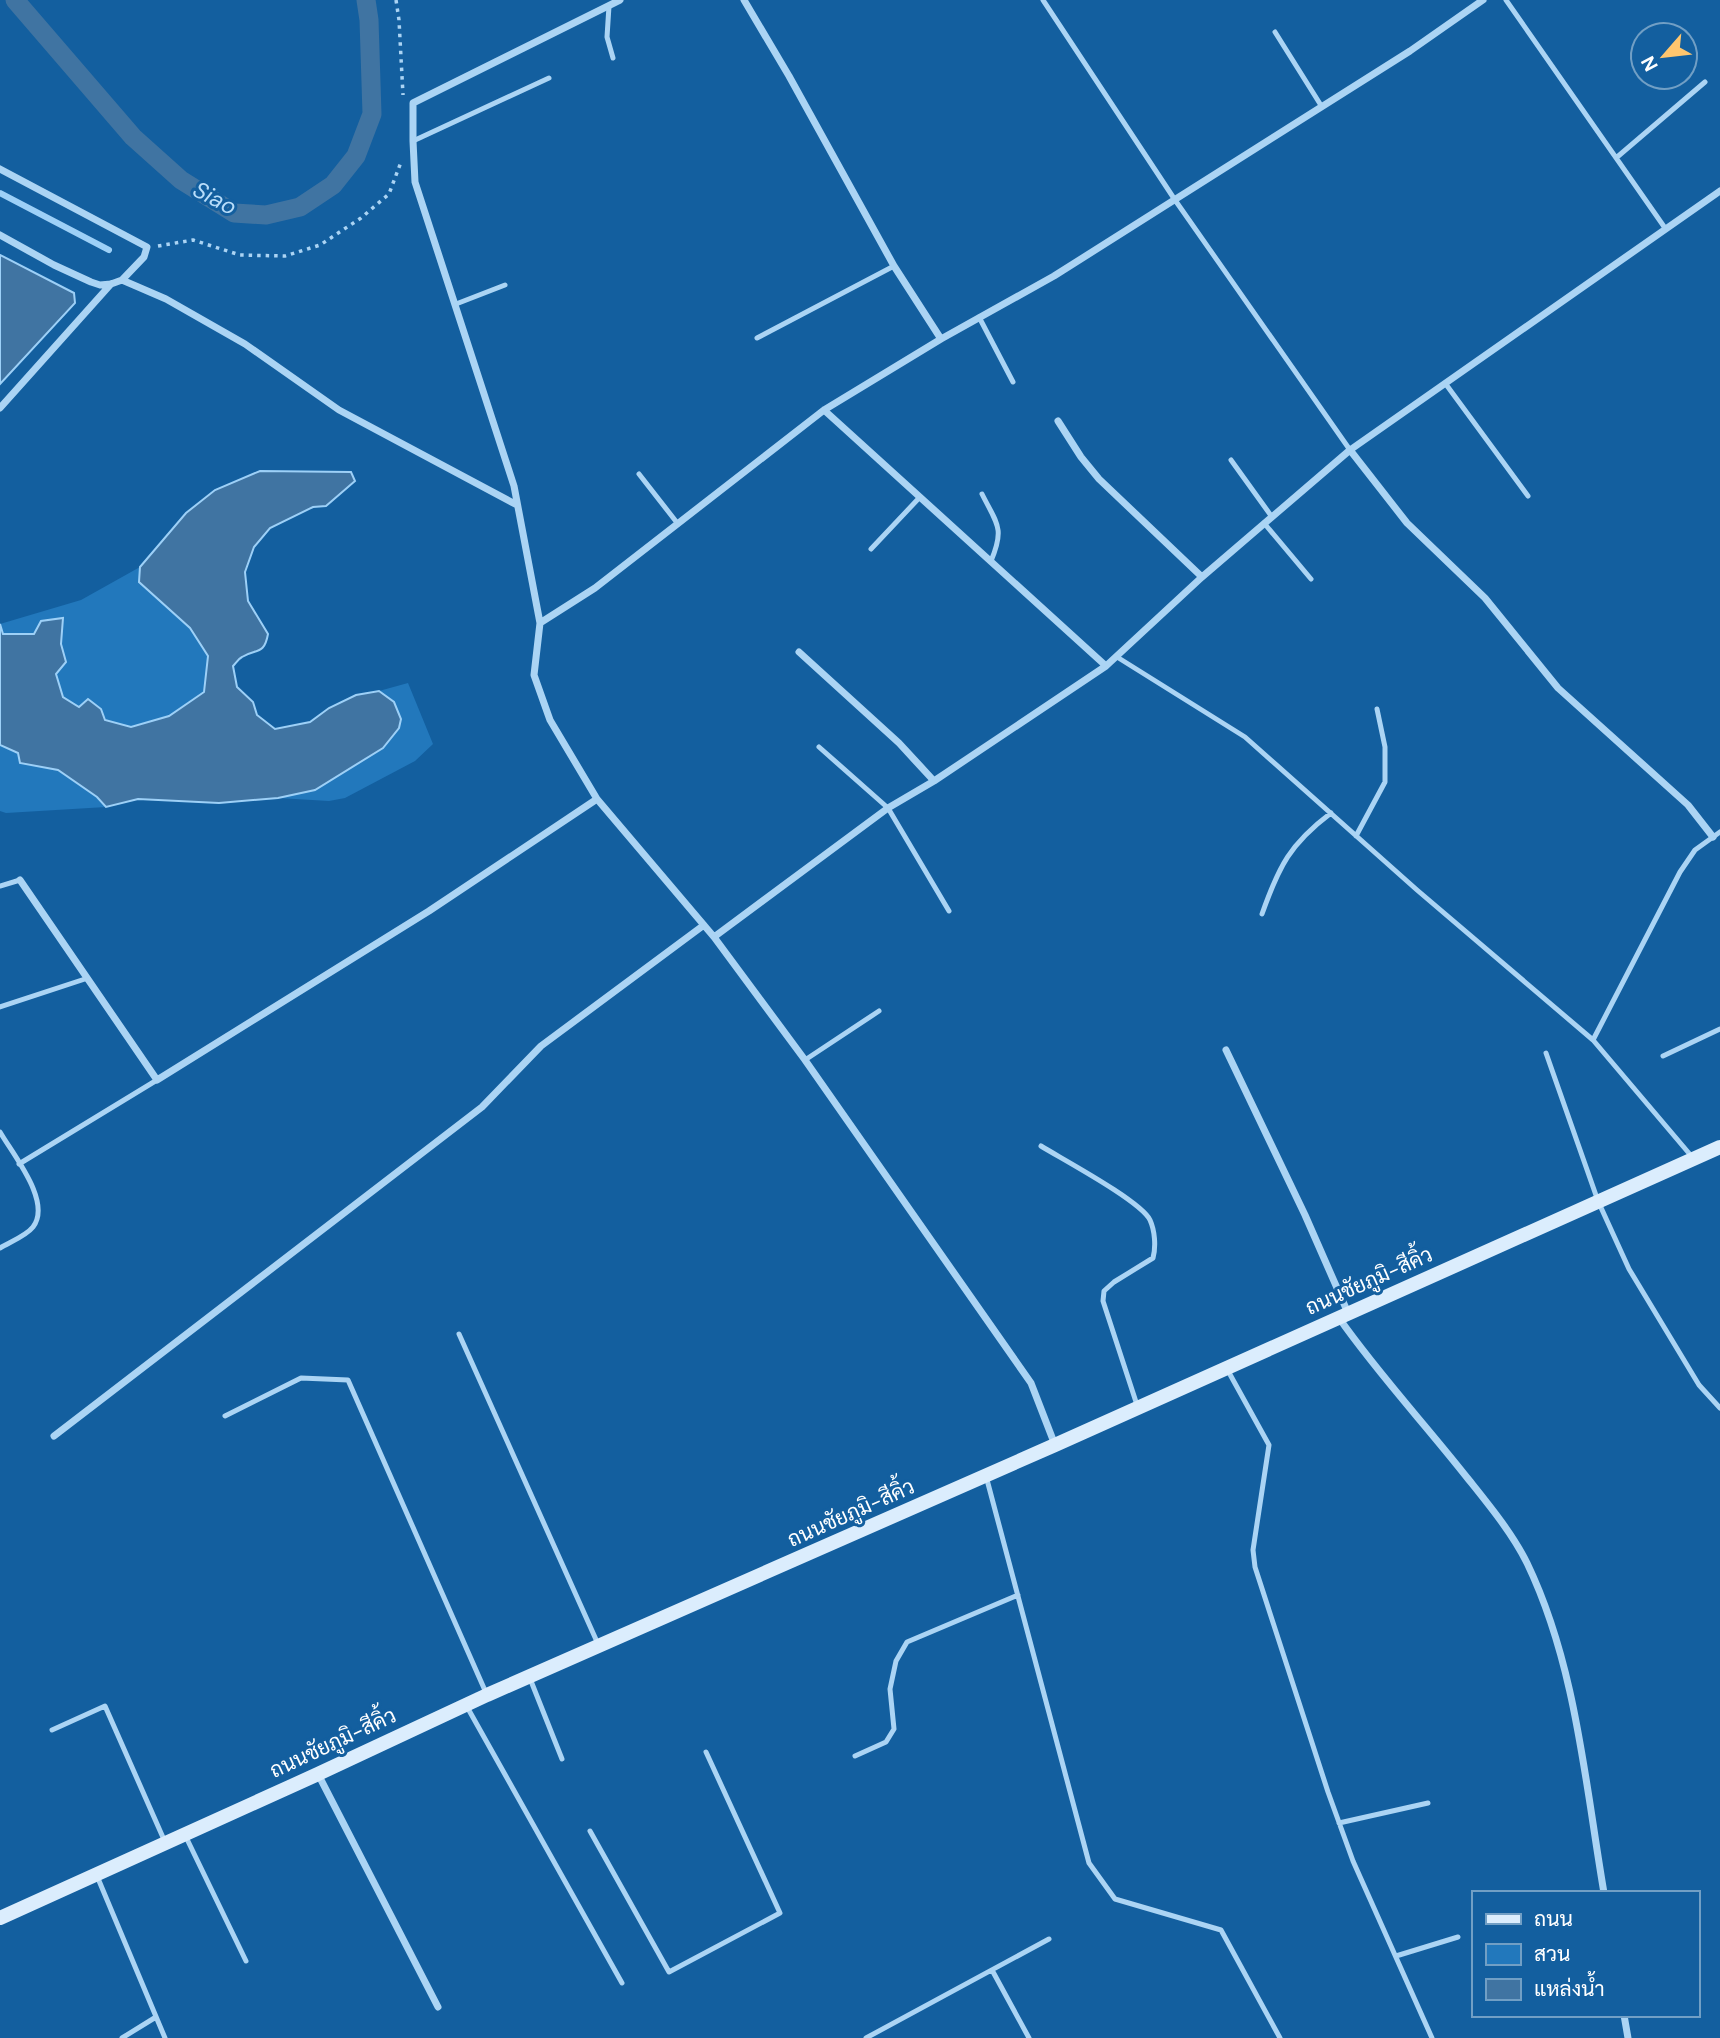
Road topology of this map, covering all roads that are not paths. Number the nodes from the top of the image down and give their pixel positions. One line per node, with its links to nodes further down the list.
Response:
1 (744, 0): 18 (street)
2 (1044, 0): 15 (lane)
3 (1483, 0): 10 (street)
4 (1506, 0): 12 (lane)
5 (615, 2): 7 (lane); 11 (street)
6 (1275, 32): 10 (lane)
7 (613, 58)
8 (549, 78): 11 (lane)
9 (1705, 82): 12 (lane)
10 (1322, 107): 15 (street)
11 (412, 141): 22 (street)
12 (1616, 158): 16 (lane)
13 (0, 169): 19 (street)
14 (1720, 191): 16 (street)
15 (1175, 200): 23 (street); 31 (lane)
16 (1665, 228): 27 (street)
17 (0, 235): 20 (street)
18 (894, 266): 24 (lane); 25 (street)
19 (122, 279): 20 (street); 37 (street)
20 (111, 285): 28 (street)
21 (505, 285): 22 (lane)
22 (456, 304): 37 (street)
23 (979, 317): 25 (street); 26 (lane)
24 (757, 338)
25 (941, 339): 29 (street)
26 (1013, 383)
27 (1445, 383): 31 (street); 35 (lane)
28 (0, 408)
29 (824, 410): 36 (street); 40 (street)
30 (1058, 421): 43 (street)
31 (1350, 450): 38 (street); 55 (street)
32 (1231, 460): 38 (lane)
33 (639, 474): 40 (lane)
34 (982, 494): 42 (lane)
35 (1528, 496)
36 (920, 497): 41 (lane); 42 (street)
37 (517, 505): 45 (street)
38 (1272, 517): 39 (street)
39 (1265, 523): 43 (street); 44 (lane)
40 (678, 524): 45 (street)
41 (871, 549)
42 (990, 561): 48 (street)
43 (1202, 577): 47 (street)
44 (1311, 579)
45 (540, 623): 52 (street)
46 (799, 652): 51 (street)
47 (1117, 657): 48 (street); 54 (lane)
48 (1106, 666): 51 (street)
49 (1377, 709): 56 (lane)
50 (819, 747): 53 (lane)
51 (934, 781): 53 (street)
52 (597, 799): 61 (street); 72 (street)
53 (888, 808): 59 (lane); 62 (street)
54 (1331, 813): 56 (lane); 60 (lane)
55 (1717, 835): 67 (lane)
56 (1356, 836): 67 (lane)
57 (20, 880): 58 (lane); 63 (street)
58 (0, 886)
59 (949, 911)
60 (1262, 914)
61 (704, 925): 62 (street); 86 (street)
62 (714, 937): 71 (street)
63 (88, 978): 64 (lane); 72 (street)
64 (0, 1007)
65 (879, 1011): 71 (lane)
66 (1720, 1028): 70 (lane)
67 (1593, 1040): 76 (lane)
68 (1226, 1050): 80 (street)
69 (1546, 1053): 78 (lane)
70 (1663, 1056)
71 (805, 1060): 87 (street)
72 (157, 1080): 77 (lane)
73 (0, 1132): 77 (lane)
74 (1041, 1146): 83 (lane)
75 (1720, 1147): 76 (main road, ถนนชัยภูมิ-สีคิ้ว)
76 (1693, 1158): 78 (main road, ถนนชัยภูมิ-สีคิ้ว)
77 (19, 1164): 79 (lane)
78 (1598, 1201): 80 (main road, ถนนชัยภูมิ-สีคิ้ว); 84 (lane)
79 (0, 1248)
80 (1343, 1315): 82 (main road, ถนนชัยภูมิ-สีคิ้ว); 105 (street)
81 (459, 1334): 90 (lane)
82 (1226, 1368): 83 (main road, ถนนชัยภูมิ-สีคิ้ว); 100 (lane)
83 (1138, 1408): 87 (main road, ถนนชัยภูมิ-สีคิ้ว)
84 (1720, 1408)
85 (225, 1416): 92 (lane)
86 (54, 1436)
87 (1055, 1446): 88 (main road, ถนนชัยภูมิ-สีคิ้ว)
88 (986, 1476): 89 (lane); 90 (main road, ถนนชัยภูมิ-สีคิ้ว)
89 (1018, 1595): 96 (lane); 121 (lane)
90 (599, 1647): 91 (main road, ถนนชัยภูมิ-สีคิ้ว)
91 (529, 1676): 92 (main road, ถนนชัยภูมิ-สีคิ้ว); 97 (lane)
92 (487, 1695): 93 (main road, ถนนชัยภูมิ-สีคิ้ว)
93 (466, 1705): 98 (main road, ถนนชัยภูมิ-สีคิ้ว); 112 (lane)
94 (52, 1730): 103 (lane)
95 (706, 1752): 101 (lane)
96 (855, 1756)
97 (562, 1759)
98 (318, 1774): 102 (main road, ถนนชัยภูมิ-สีคิ้ว); 113 (street)
99 (1428, 1803): 100 (lane)
100 (1339, 1823): 109 (lane)
101 (590, 1831)
102 (184, 1833): 103 (main road, ถนนชัยภูมิ-สีคิ้ว); 110 (lane)
103 (164, 1842): 104 (main road, ถนนชัยภูมิ-สีคิ้ว)
104 (96, 1875): 106 (main road, ถนนชัยภูมิ-สีคิ้ว); 114 (lane)
105 (1604, 1891)
106 (0, 1917)
107 (1458, 1937): 109 (lane)
108 (1049, 1939): 111 (lane)
109 (1396, 1956): 122 (lane)
110 (246, 1961)
111 (992, 1970): 116 (lane); 120 (lane)
112 (622, 1983)
113 (438, 2007)
114 (156, 2017): 117 (lane); 118 (lane)
115 (1624, 2017): 123 (street)
116 (876, 2036): 119 (lane)
117 (122, 2038)
118 (164, 2038)
119 (866, 2038)
120 (1029, 2038)
121 (1280, 2038)
122 (1432, 2038)
123 (1628, 2038)

